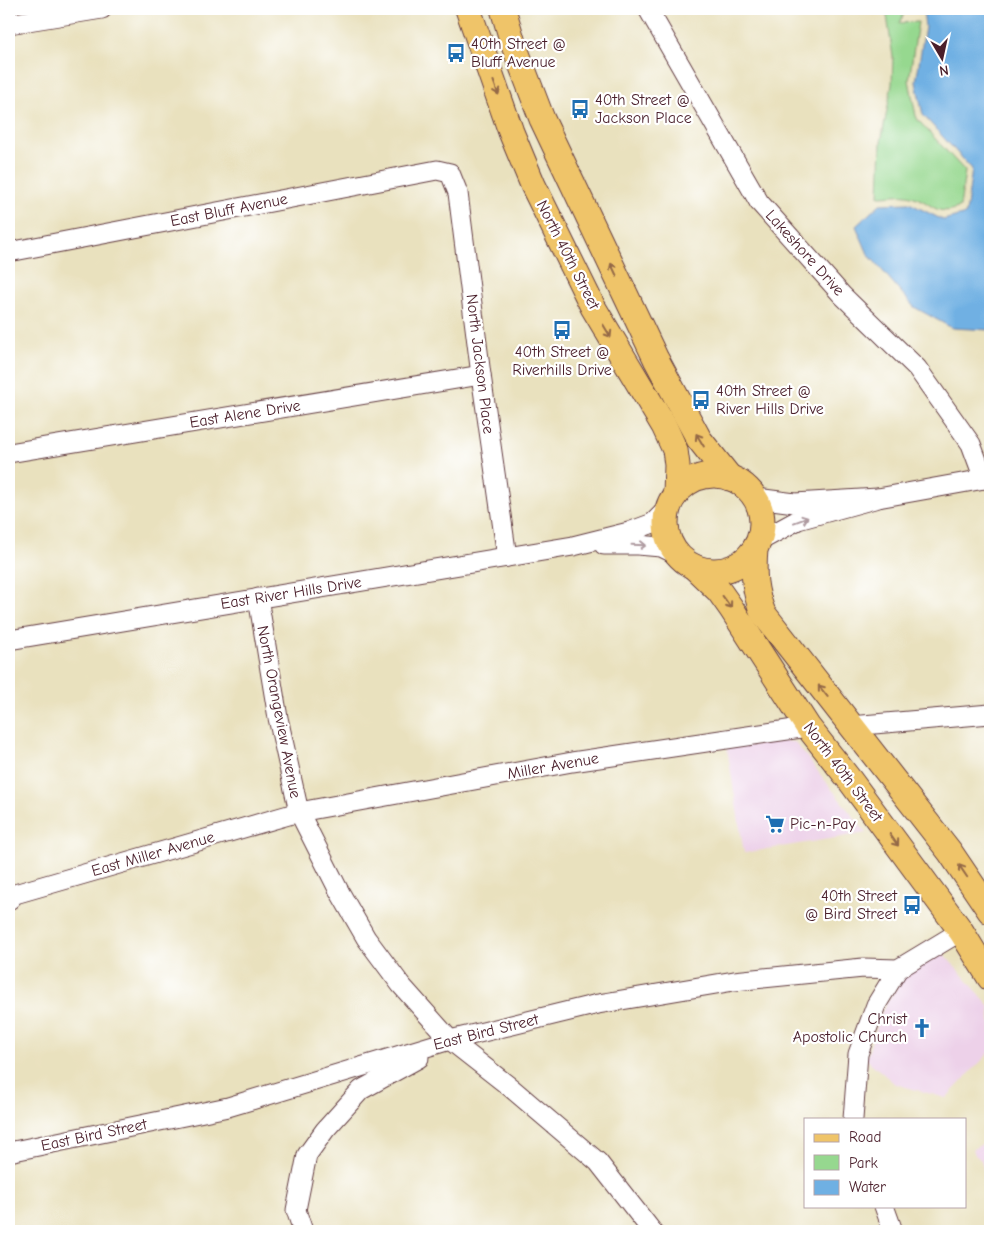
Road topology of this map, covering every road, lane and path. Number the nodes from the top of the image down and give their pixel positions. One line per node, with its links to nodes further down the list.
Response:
1 (102, 9): 5 (street)
2 (468, 9): 14 (main road, North 40th Street, one-way to 14)
3 (503, 9): 10 (main road, North 40th Street, one-way to 3)
4 (648, 9): 11 (street, Lakeshore Drive)
5 (9, 24)
6 (450, 173): 7 (street, East Bluff Avenue); 8 (street, North Jackson Place)
7 (9, 252)
8 (481, 375): 9 (street, East Alene Drive); 17 (street, North Jackson Place)
9 (9, 453)
10 (730, 478): 12 (main road); 14 (main road)
11 (987, 479): 13 (street)
12 (756, 498): 13 (street); 16 (main road)
13 (878, 498): 16 (street, one-way to 13)
14 (673, 500): 15 (street, East River Hills Drive); 18 (main road)
15 (573, 546): 17 (street, East River Hills Drive); 18 (street, East River Hills Drive, one-way to 18)
16 (757, 546): 18 (main road); 22 (main road, North 40th Street, one-way to 16)
17 (506, 557): 19 (street, East River Hills Drive)
18 (686, 561): 23 (main road, North 40th Street, one-way to 23)
19 (258, 598): 20 (street, East River Hills Drive); 24 (street, North Orangeview Avenue)
20 (9, 640)
21 (990, 714): 22 (street)
22 (851, 726): 26 (main road, North 40th Street, one-way to 22)
23 (808, 727): 24 (street, Miller Avenue); 27 (main road, North 40th Street, one-way to 27)
24 (299, 812): 25 (street, East Miller Avenue); 30 (street, North Orangeview Avenue)
25 (11, 896)
26 (990, 911)
27 (961, 931): 28 (street); 29 (main road, North 40th Street)
28 (898, 969): 30 (street, East Bird Street); 31 (street)
29 (990, 978)
30 (450, 1040): 32 (street, East Bird Street); 34 (street); 35 (street, North Orangeview Avenue)
31 (853, 1118)
32 (9, 1152)
33 (885, 1208): 36 (street)
34 (303, 1231)
35 (652, 1231)
36 (893, 1231)

